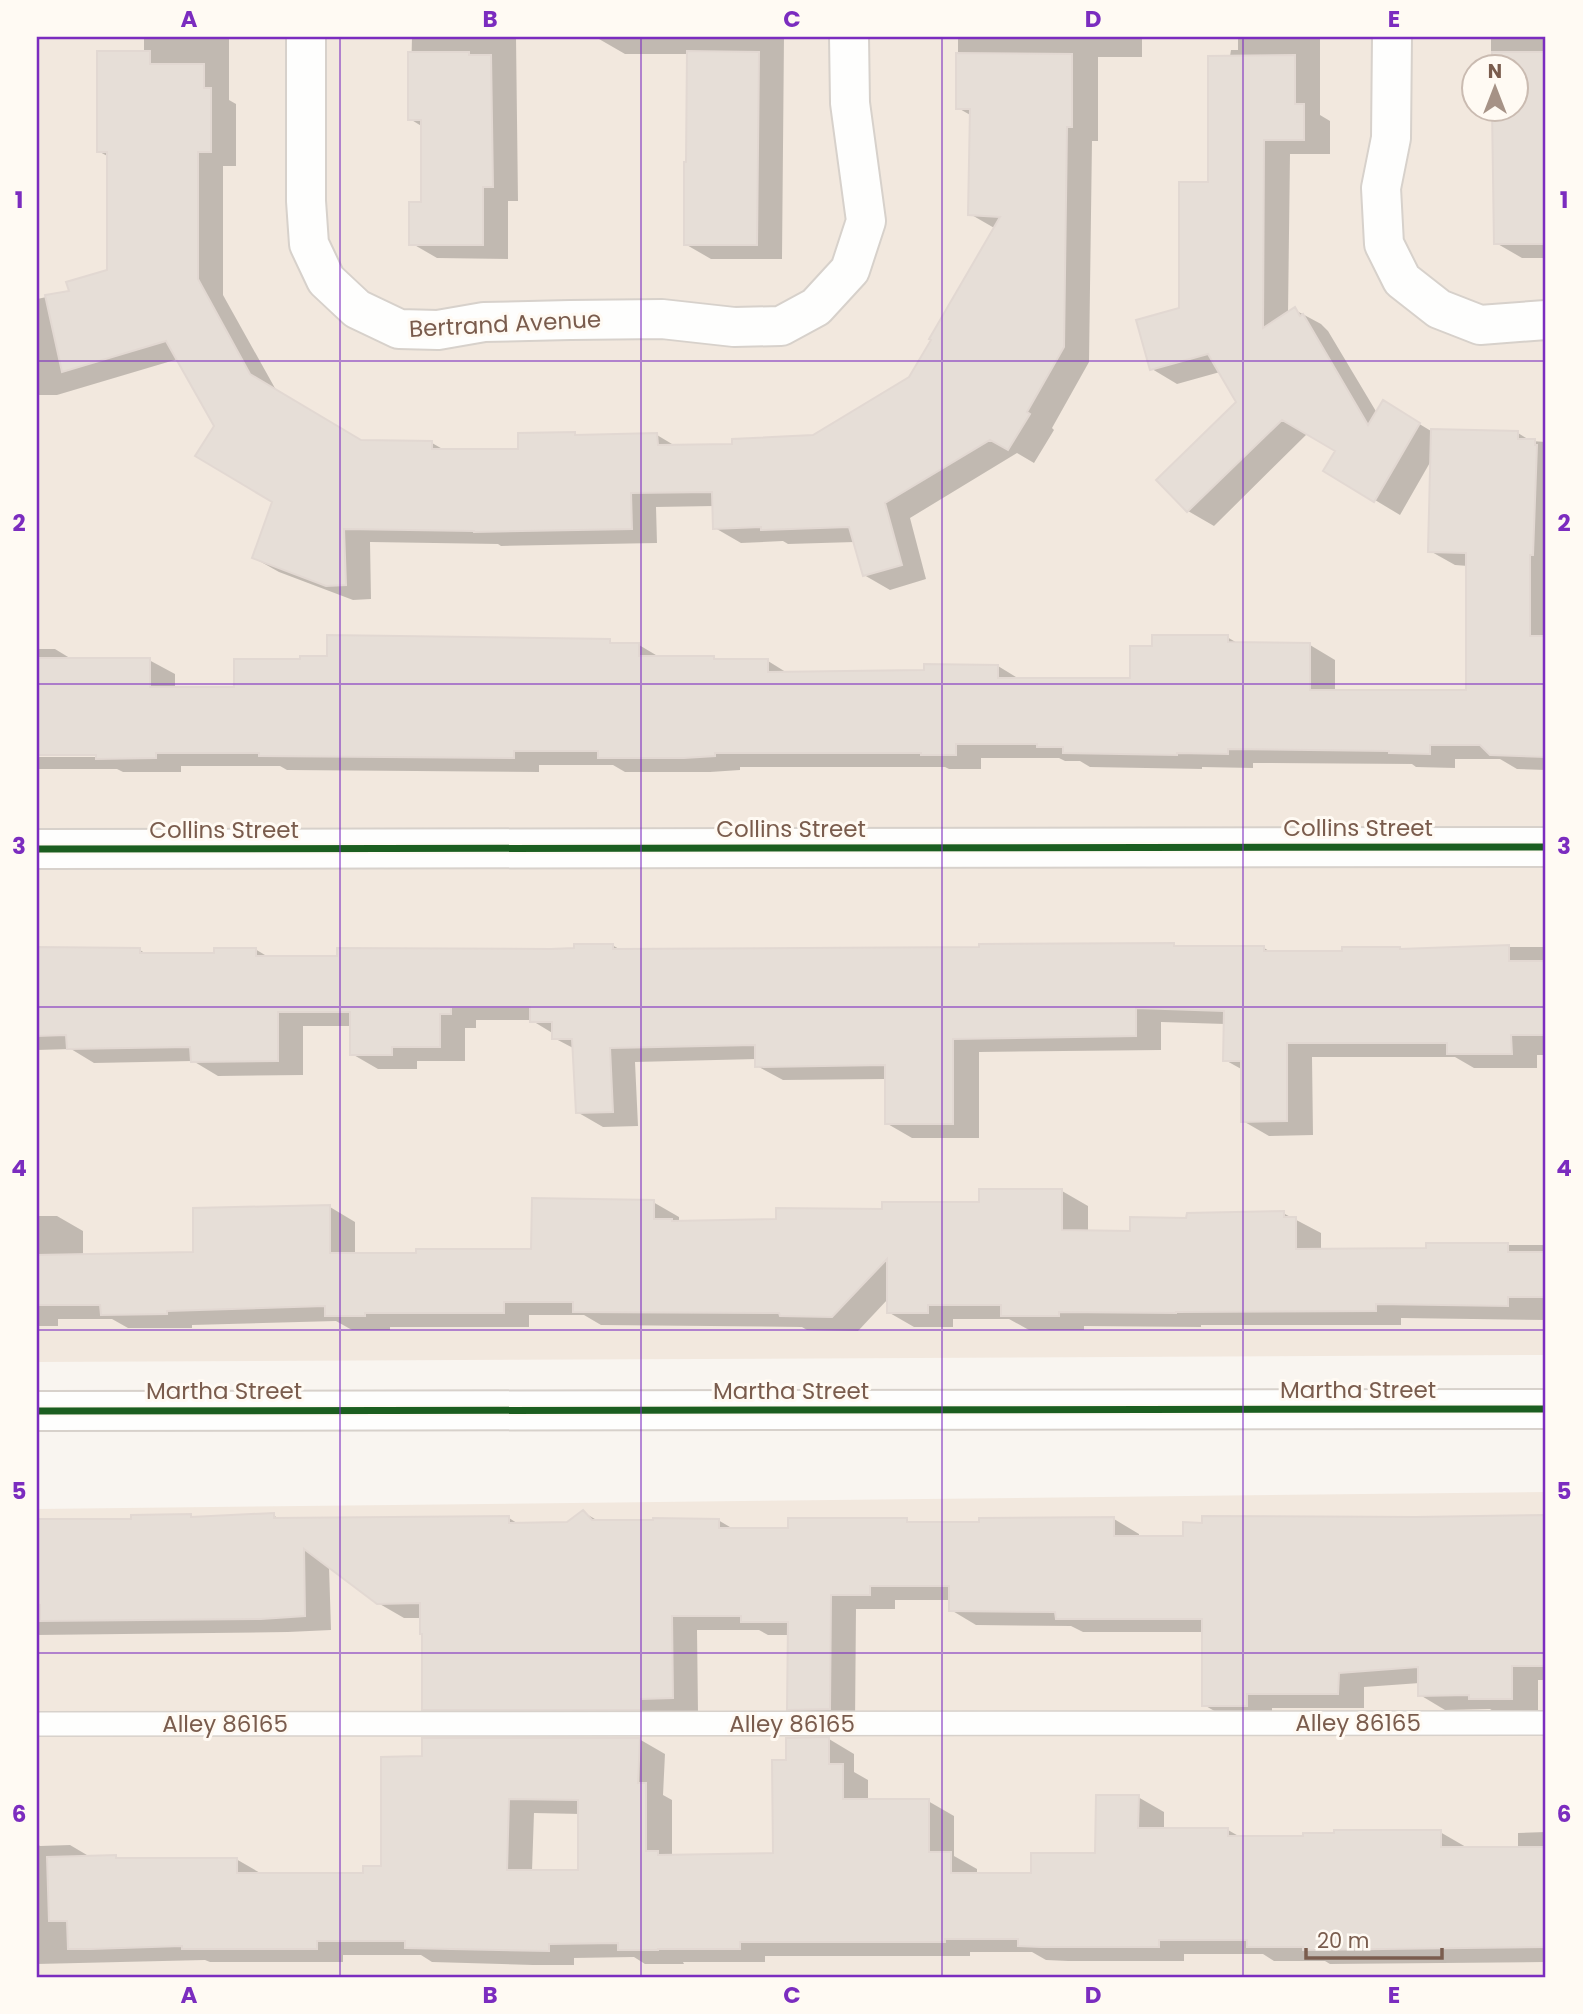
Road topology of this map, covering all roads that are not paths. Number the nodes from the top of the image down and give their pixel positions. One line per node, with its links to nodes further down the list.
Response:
1 (306, 37): 2 (street, Bertrand Avenue)
2 (849, 37)
3 (1392, 37): 4 (street)
4 (1546, 320)
5 (1546, 847): 6 (street, Collins Street)
6 (37, 849)
7 (1546, 1409): 8 (street, Martha Street)
8 (37, 1411)
9 (1546, 1723): 10 (lane, Alley 86165)
10 (37, 1724)

